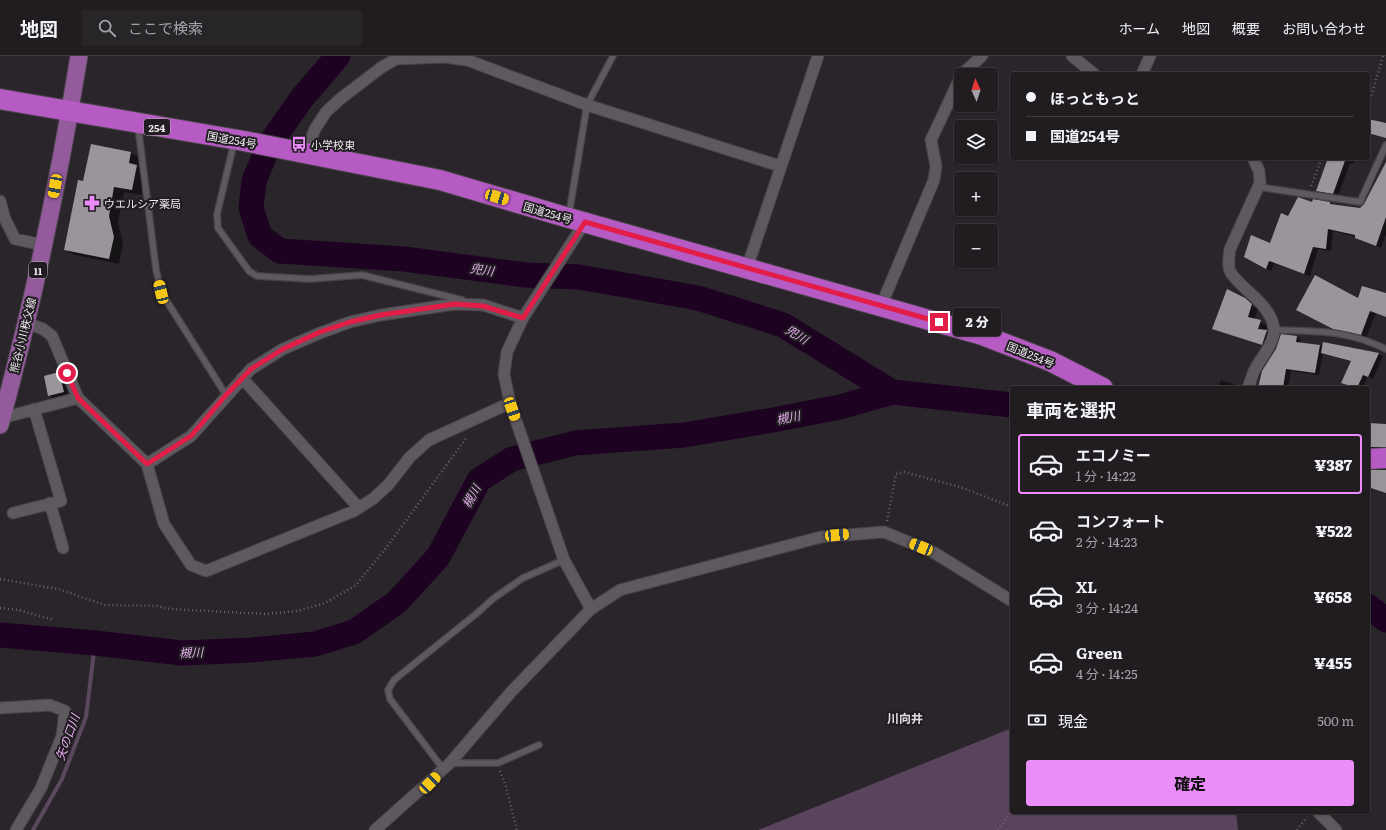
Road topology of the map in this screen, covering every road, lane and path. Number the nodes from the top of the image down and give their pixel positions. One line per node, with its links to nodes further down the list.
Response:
1 (78, 56): 16 (main road, 熊谷小川秩父線 / 11)
2 (444, 56): 15 (street); 20 (street)
3 (613, 56): 15 (lane)
4 (818, 56): 23 (street)
5 (982, 56): 9 (street)
6 (1072, 56): 10 (street)
7 (1150, 56): 11 (street)
8 (1383, 56): 14 (path)
9 (969, 68)
10 (1092, 72)
11 (1143, 72)
12 (954, 90): 31 (street)
13 (0, 99): 16 (highway, 国道254号 / 254)
14 (1370, 100)
15 (587, 105): 23 (street); 27 (lane)
16 (70, 112): 17 (highway, 国道254号 / 254); 28 (main road, 熊谷小川秩父線 / 11)
17 (137, 124): 18 (highway, 国道254号 / 254); 39 (lane)
18 (239, 140): 20 (highway, 国道254号 / 254); 30 (lane)
19 (1386, 145): 25 (lane)
20 (302, 152): 27 (highway, 国道254号 / 254)
21 (1254, 160): 24 (street)
22 (1321, 160): 25 (path)
23 (780, 166): 29 (street)
24 (1259, 187): 25 (lane); 34 (street)
25 (1308, 194)
26 (0, 201): 28 (street)
27 (577, 220): 29 (highway, 国道254号 / 254); 32 (street)
28 (43, 245): 33 (main road, 熊谷小川秩父線 / 11)
29 (747, 268): 31 (highway, 国道254号 / 254)
30 (483, 306): 32 (street); 36 (street)
31 (881, 306): 37 (highway, 国道254号 / 254)
32 (526, 313): 41 (street)
33 (26, 323): 40 (street); 44 (main road, 熊谷小川秩父線 / 11)
34 (1274, 330): 35 (lane); 38 (street)
35 (1386, 349)
36 (242, 378): 39 (street); 50 (street)
37 (1099, 386)
38 (1249, 386)
39 (226, 395): 47 (street)
40 (78, 398): 42 (street); 47 (street)
41 (511, 406): 43 (street); 54 (street)
42 (34, 409): 44 (street); 48 (street)
43 (483, 416): 50 (street); 55 (path)
44 (1, 422)
45 (1386, 458): 46 (highway)
46 (1370, 459)
47 (147, 464): 50 (street)
48 (50, 503): 51 (street); 53 (street)
49 (1010, 506): 52 (path)
50 (359, 508)
51 (13, 513)
52 (884, 532): 56 (street); 58 (street)
53 (63, 548)
54 (564, 560): 58 (street); 63 (lane)
55 (0, 579)
56 (1010, 600)
57 (0, 608): 59 (path)
58 (591, 609): 63 (street)
59 (54, 620)
60 (0, 708): 67 (street)
61 (540, 745): 62 (lane)
62 (498, 763): 63 (lane); 69 (path)
63 (447, 766): 68 (street)
64 (1010, 813): 70 (path)
65 (1309, 814): 71 (path)
66 (1320, 814): 72 (street)
67 (16, 830)
68 (375, 830)
69 (516, 830)
70 (998, 830)
71 (1297, 830)
72 (1336, 830)

